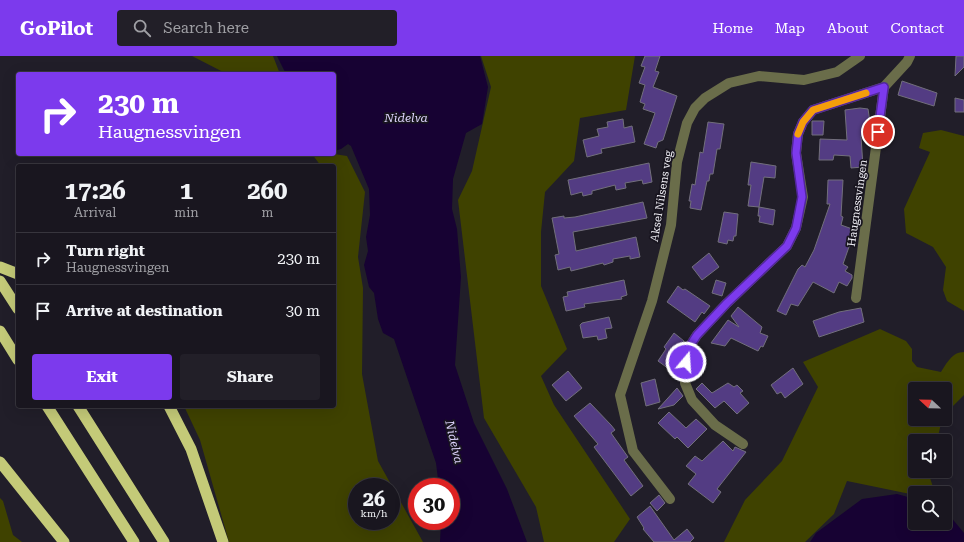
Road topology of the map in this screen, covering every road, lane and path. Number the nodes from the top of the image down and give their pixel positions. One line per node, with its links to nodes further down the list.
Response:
1 (860, 56): 16 (street, Aksel Nilsens veg)
2 (910, 56): 3 (street)
3 (884, 87): 7 (street, Haugnessvingen); 14 (street)
4 (0, 267): 5 (highway)
5 (16, 273)
6 (0, 280): 8 (highway)
7 (856, 298)
8 (16, 306)
9 (0, 331): 10 (highway)
10 (16, 357)
11 (48, 408): 18 (highway)
12 (79, 408): 19 (highway)
13 (170, 408): 20 (highway)
14 (743, 444)
15 (0, 462): 17 (highway)
16 (670, 499)
17 (64, 542)
18 (134, 542)
19 (164, 542)
20 (223, 542)

